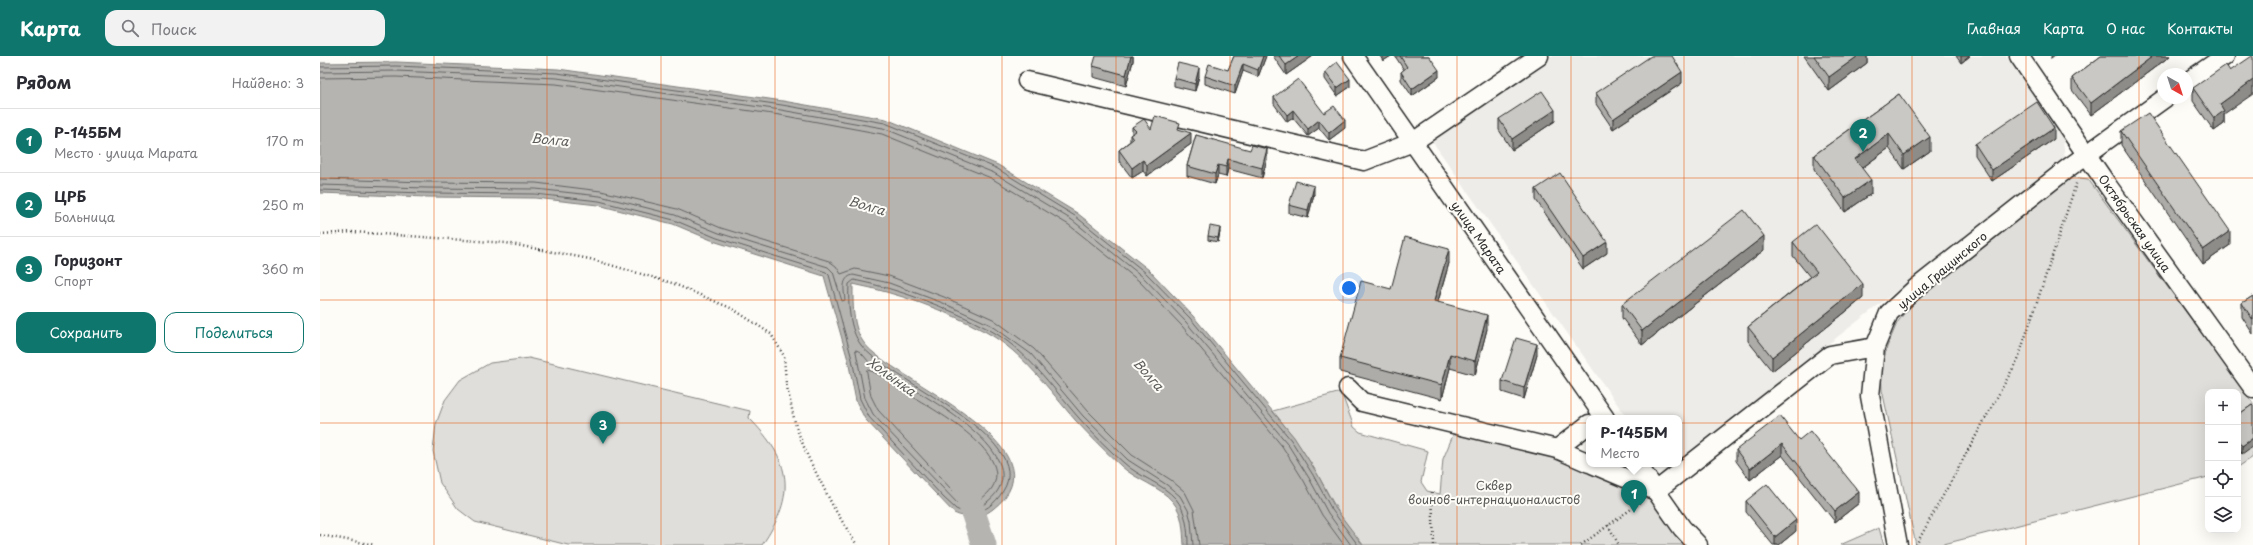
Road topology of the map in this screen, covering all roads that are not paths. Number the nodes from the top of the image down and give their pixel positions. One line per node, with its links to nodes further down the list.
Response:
1 (1353, 56): 8 (street, улица Марата)
2 (1539, 56): 8 (street)
3 (2019, 56): 9 (street, Октябрьская улица)
4 (2224, 56): 5 (street)
5 (2193, 78)
6 (1027, 81): 8 (street)
7 (2157, 103): 9 (street, улица Грацинского)
8 (1413, 142): 13 (street, улица Марата)
9 (2086, 154): 10 (street, улица Грацинского); 12 (street, Октябрьская улица)
10 (1875, 347): 19 (street); 21 (street, улица Грацинского)
11 (1348, 388): 15 (street)
12 (2253, 388)
13 (1596, 415)
14 (1586, 427): 15 (street)
15 (1557, 449): 16 (street)
16 (1586, 461)
17 (1599, 467): 19 (street)
18 (1639, 467): 19 (street)
19 (1656, 491): 20 (street)
20 (1698, 545)
21 (1898, 545)

